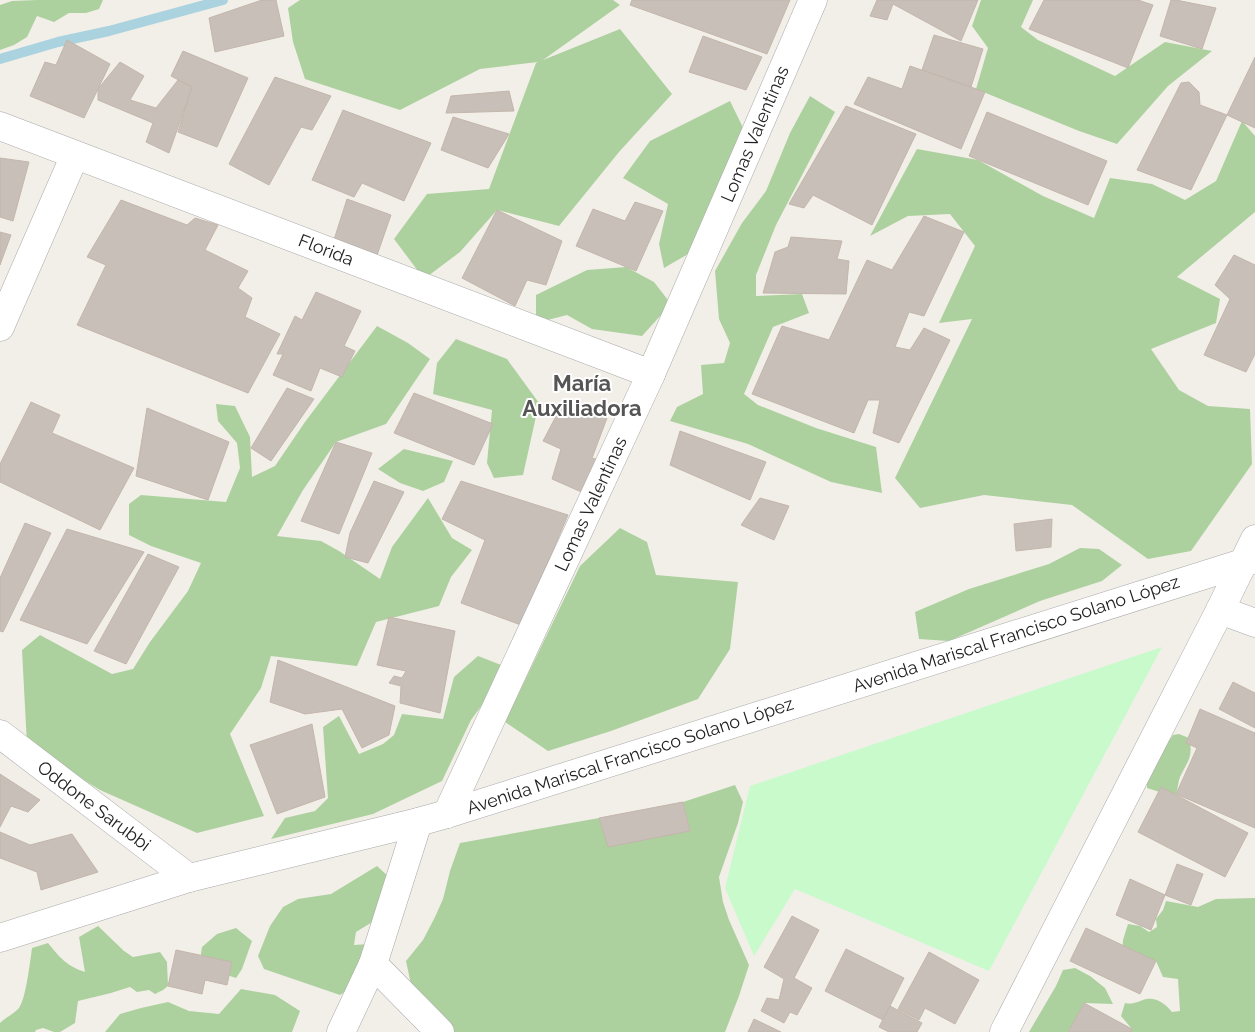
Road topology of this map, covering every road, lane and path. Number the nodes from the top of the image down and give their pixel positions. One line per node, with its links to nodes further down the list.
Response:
1 (813, 0): 5 (street, Lomas Valentinas)
2 (0, 126): 3 (street, Florida)
3 (75, 155): 4 (street); 5 (street, Florida)
4 (0, 327)
5 (652, 374): 10 (street, Lomas Valentinas)
6 (1251, 554): 7 (street); 10 (street, Avenida Mariscal Francisco Solano López)
7 (1220, 610): 8 (street); 17 (street)
8 (1255, 622)
9 (0, 734): 12 (street, Oddone Sarubbi)
10 (447, 814): 11 (street, Avenida Mariscal Francisco Solano López)
11 (418, 822): 12 (street, Avenida Mariscal Francisco Solano López); 14 (street)
12 (189, 878): 13 (street, Avenida Mariscal Francisco Solano López)
13 (0, 938)
14 (373, 964): 15 (street); 16 (street)
15 (342, 1032)
16 (440, 1032)
17 (1004, 1032)

